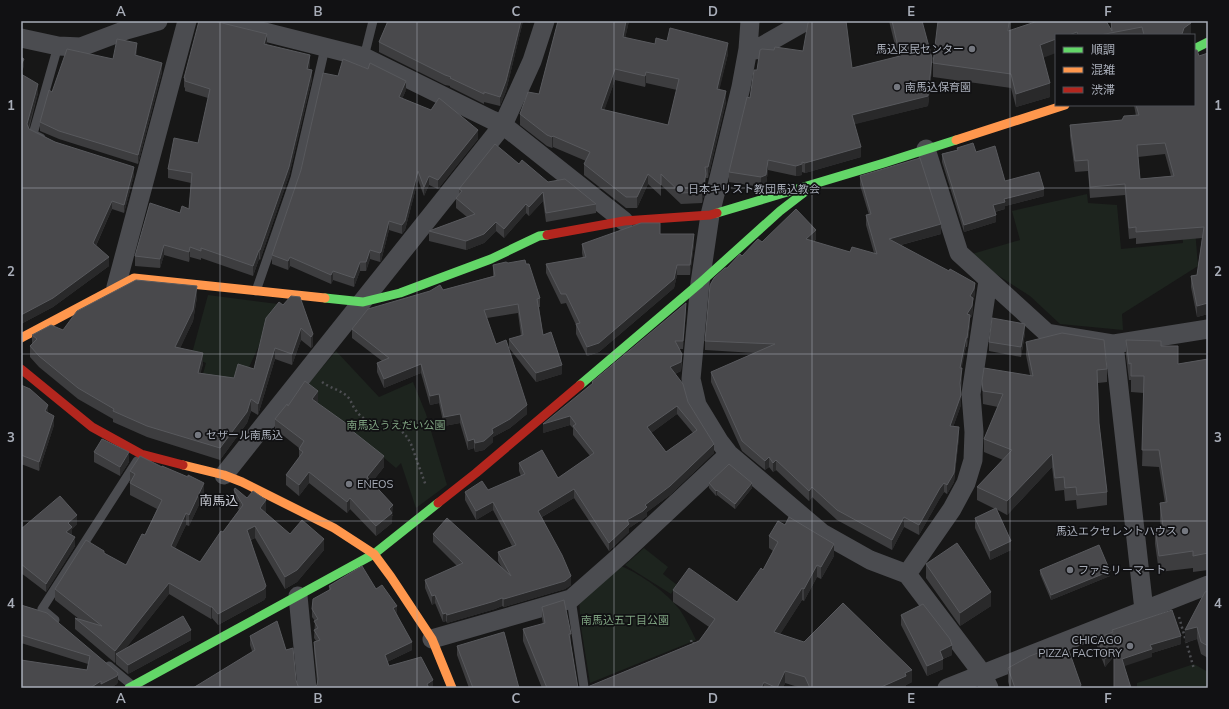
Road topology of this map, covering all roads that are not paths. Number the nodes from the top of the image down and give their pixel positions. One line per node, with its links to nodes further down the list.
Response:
1 (158, 21): 10 (street)
2 (187, 21): 24 (street)
3 (221, 21): 11 (street)
4 (373, 21): 14 (lane)
5 (545, 21): 16 (street)
6 (750, 21): 12 (street)
7 (806, 21): 12 (street)
8 (21, 38): 10 (street)
9 (1208, 42): 13 (street)
10 (58, 46): 17 (lane)
11 (325, 48): 14 (street); 25 (lane)
12 (748, 49): 20 (street)
13 (1195, 49)
14 (364, 57): 16 (street)
15 (1063, 106): 18 (street)
16 (503, 126): 21 (street); 26 (street)
17 (51, 142)
18 (926, 150): 19 (street); 22 (street)
19 (813, 185): 20 (street); 23 (street)
20 (710, 215): 21 (street); 23 (street)
21 (624, 221): 26 (street)
22 (988, 281): 29 (street); 35 (street)
23 (700, 284): 32 (street); 34 (street)
24 (116, 287): 25 (street); 28 (street)
25 (256, 291): 26 (street)
26 (363, 302): 33 (street)
27 (1200, 334): 29 (street)
28 (21, 338)
29 (1114, 344): 39 (street)
30 (21, 369): 31 (street)
31 (142, 454): 33 (street); 40 (lane)
32 (728, 454): 35 (street); 38 (street)
33 (224, 475): 34 (street)
34 (374, 554): 37 (street); 41 (street)
35 (907, 574): 43 (street)
36 (1208, 585): 39 (street)
37 (298, 596): 44 (street); 47 (street)
38 (571, 599): 41 (street); 46 (lane)
39 (1144, 610): 43 (street)
40 (60, 624)
41 (432, 639): 48 (street)
42 (102, 660): 45 (lane)
43 (986, 681): 49 (street)
44 (142, 685): 45 (street)
45 (131, 687)
46 (584, 687)
47 (307, 688)
48 (452, 688)
49 (947, 688)

